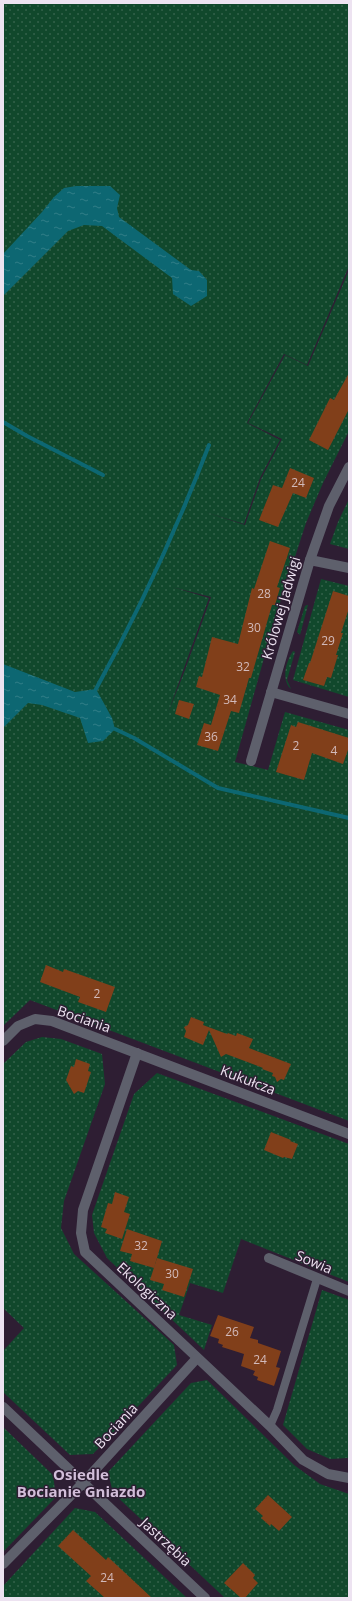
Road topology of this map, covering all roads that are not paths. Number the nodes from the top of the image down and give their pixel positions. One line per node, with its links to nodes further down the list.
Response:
1 (349, 468): 2 (street, Królowej Jadwigi)
2 (310, 560): 3 (street); 4 (street, Królowej Jadwigi)
3 (349, 568)
4 (271, 692): 5 (street); 6 (street, Królowej Jadwigi)
5 (349, 714)
6 (251, 761)
7 (3, 1041): 8 (street, Bociania)
8 (137, 1053): 9 (street, Kukułcza); 13 (street, Ekologiczna)
9 (349, 1134)
10 (269, 1258): 11 (street, Sowia)
11 (317, 1279): 12 (street, Sowia); 15 (lane)
12 (349, 1291)
13 (197, 1358): 15 (street, Ekologiczna); 17 (street, Bociania)
14 (3, 1408): 17 (street, Jastrzębia)
15 (270, 1426): 16 (street, Ekologiczna)
16 (349, 1478)
17 (83, 1482): 18 (street, Bociania); 19 (street, Jastrzębia)
18 (3, 1564)
19 (205, 1598)

